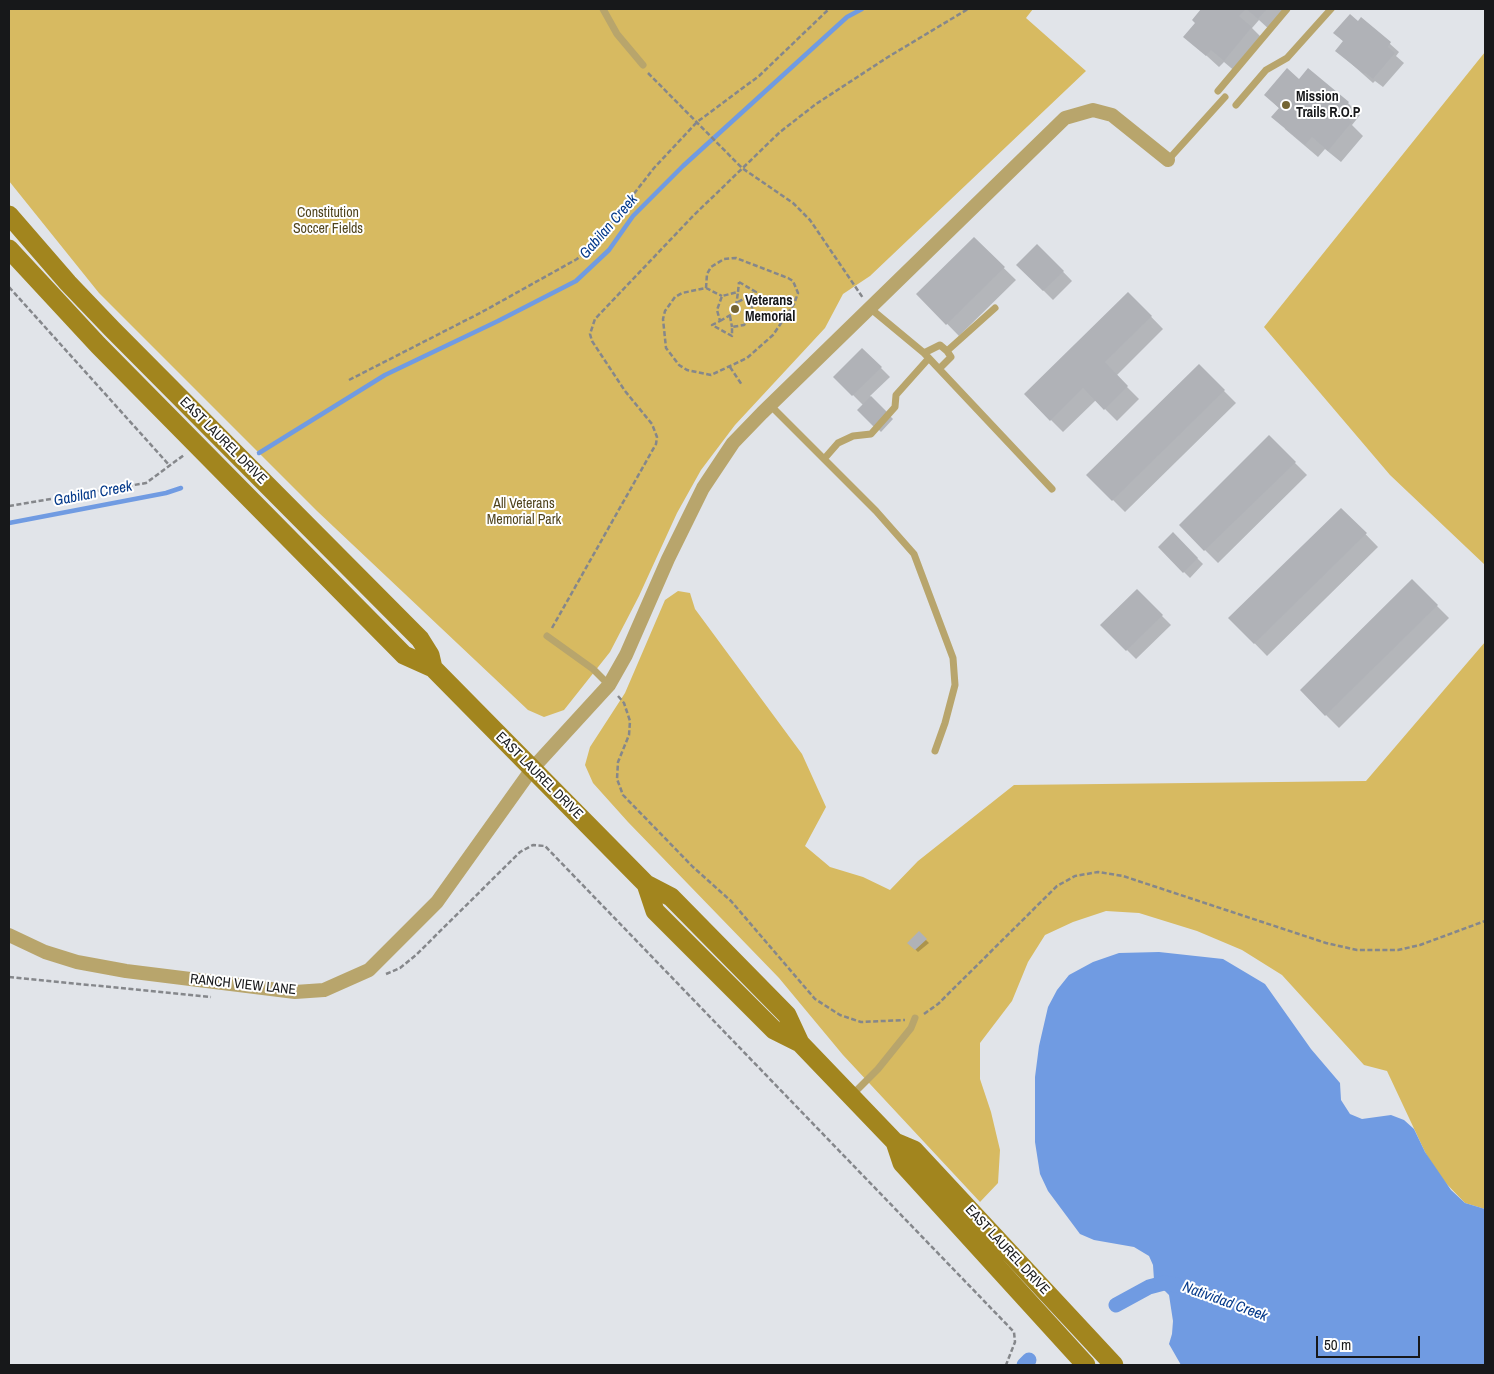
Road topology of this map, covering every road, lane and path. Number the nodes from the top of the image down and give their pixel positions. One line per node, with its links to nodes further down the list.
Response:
1 (604, 9): 6 (lane)
2 (829, 9): 10 (path)
3 (968, 9): 12 (path)
4 (1287, 9): 7 (lane)
5 (1330, 9): 9 (lane)
6 (643, 66): 10 (path)
7 (1218, 92)
8 (1225, 96): 11 (lane)
9 (1236, 105)
10 (696, 122): 12 (path); 30 (path)
11 (1168, 160): 22 (street, RANCH VIEW LANE)
12 (742, 168): 22 (path); 38 (path)
13 (9, 215): 39 (main road, EAST LAUREL DRIVE)
14 (9, 249): 33 (main road, EAST LAUREL DRIVE)
15 (9, 287): 35 (path)
16 (706, 288): 18 (path); 28 (path); 28 (path)
17 (738, 292): 18 (path); 19 (path); 20 (path)
18 (722, 296): 24 (path)
19 (747, 297): 20 (path); 25 (path)
20 (738, 302): 23 (path)
21 (995, 308): 26 (lane)
22 (872, 309): 27 (lane); 32 (street, RANCH VIEW LANE)
23 (730, 316): 24 (path); 25 (path)
24 (720, 321): 25 (path)
25 (732, 327)
26 (947, 351): 27 (lane); 29 (lane)
27 (927, 356): 29 (lane); 34 (lane)
28 (730, 367): 31 (path)
29 (939, 369): 36 (lane)
30 (350, 380)
31 (742, 385)
32 (770, 405): 34 (lane); 40 (street, RANCH VIEW LANE)
33 (197, 445): 35 (path); 39 (main road, EAST LAUREL DRIVE)
34 (824, 458): 41 (lane)
35 (170, 466): 37 (path)
36 (1052, 489)
37 (9, 506)
38 (547, 636): 40 (lane)
39 (433, 668): 42 (main road, EAST LAUREL DRIVE)
40 (609, 685): 42 (street, RANCH VIEW LANE); 48 (path)
41 (935, 751)
42 (532, 769): 44 (street, RANCH VIEW LANE); 49 (main road, EAST LAUREL DRIVE)
43 (1485, 921): 48 (path)
44 (9, 935)
45 (382, 975): 51 (path)
46 (9, 977): 47 (path)
47 (217, 997)
48 (915, 1018): 49 (lane)
49 (851, 1096): 50 (main road, EAST LAUREL DRIVE)
50 (895, 1142): 52 (main road, EAST LAUREL DRIVE); 53 (main road, EAST LAUREL DRIVE)
51 (1006, 1365)
52 (1086, 1365)
53 (1114, 1365)

